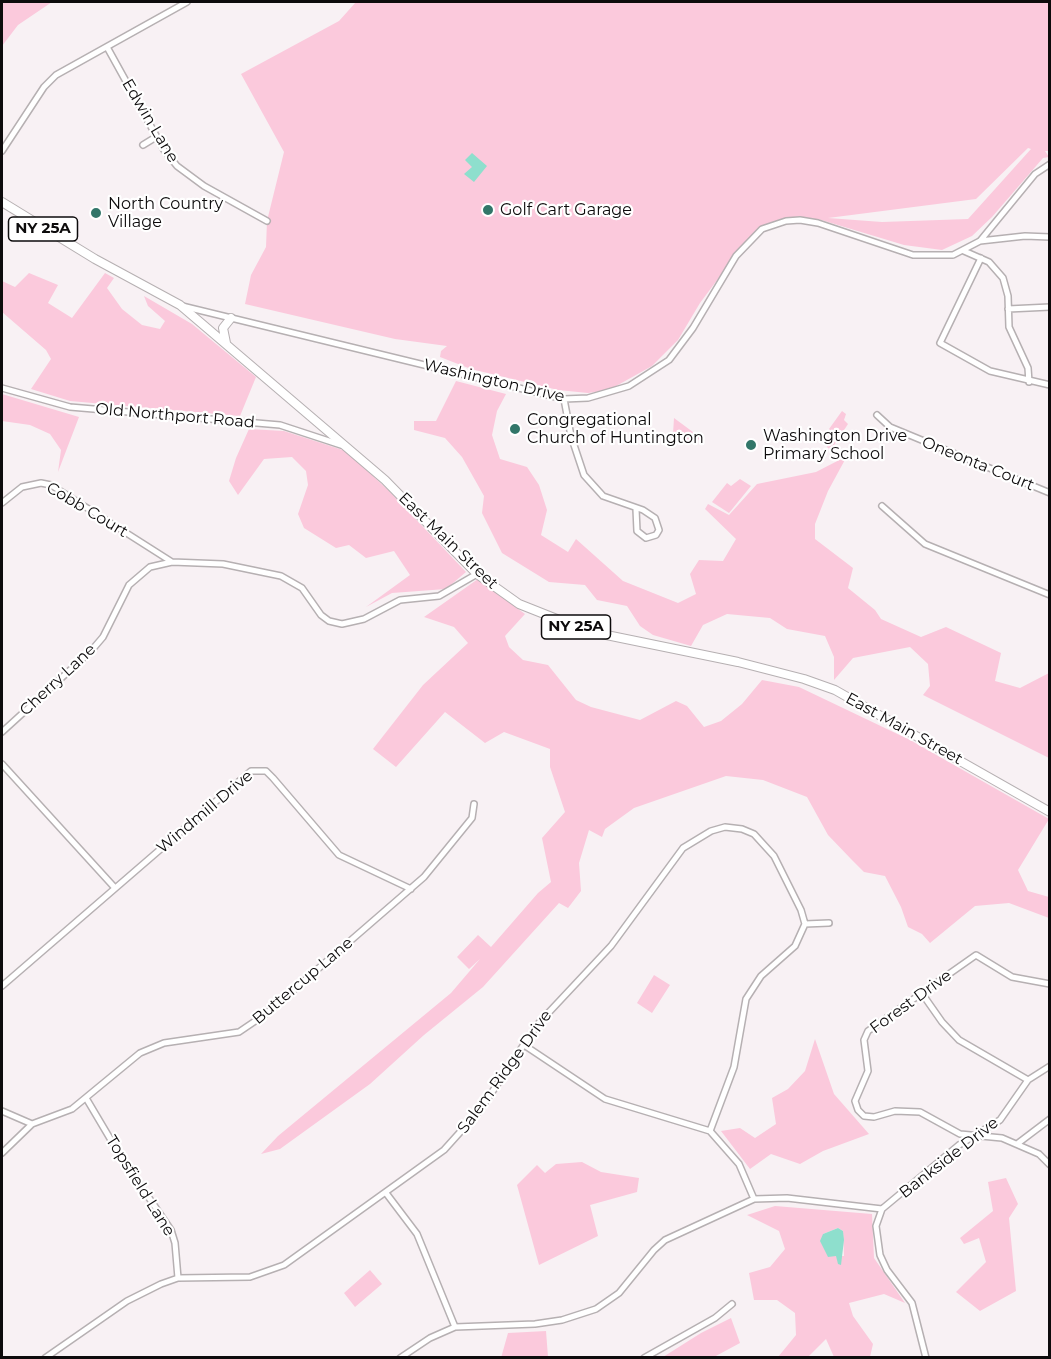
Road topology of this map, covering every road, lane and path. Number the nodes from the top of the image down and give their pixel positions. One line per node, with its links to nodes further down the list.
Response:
1 (187, 2): 2 (street)
2 (107, 47): 3 (street, Edwin Lane); 5 (street)
3 (156, 137): 4 (street); 8 (street, Edwin Lane)
4 (143, 145)
5 (2, 151)
6 (1050, 164): 10 (street, Washington Drive)
7 (2, 202): 13 (main road, East Main Street / NY 25A)
8 (267, 221)
9 (1050, 237): 10 (street)
10 (980, 241): 11 (street, Washington Drive)
11 (964, 251): 12 (street); 21 (street, Washington Drive)
12 (981, 258): 15 (street); 18 (street)
13 (180, 305): 16 (street, Washington Drive); 17 (main road, East Main Street / NY 25A)
14 (1050, 307): 15 (street)
15 (1008, 309): 18 (street)
16 (231, 318): 17 (main road); 21 (street, Washington Drive)
17 (227, 344): 23 (main road, East Main Street / NY 25A)
18 (1029, 382): 19 (street)
19 (1050, 385)
20 (2, 388): 23 (street, Old Northport Road)
21 (564, 399): 27 (street)
22 (877, 415): 24 (street, Oneonta Court)
23 (349, 448): 29 (main road, East Main Street / NY 25A)
24 (1050, 493)
25 (2, 503): 28 (street, Cobb Court)
26 (882, 506): 30 (street)
27 (636, 509): 27 (street)
28 (172, 562): 29 (street, Cherry Lane); 31 (street, Cherry Lane)
29 (477, 574): 34 (main road, East Main Street / NY 25A)
30 (1050, 595)
31 (2, 732)
32 (2, 764): 35 (street)
33 (474, 804): 36 (street, Buttercup Lane)
34 (1050, 812)
35 (115, 888): 36 (street, Windmill Drive); 40 (street, Windmill Drive)
36 (411, 889): 45 (street, Buttercup Lane)
37 (829, 923): 38 (street)
38 (805, 924): 42 (street, Salem Ridge Drive); 49 (street)
39 (1050, 984): 41 (street, Forest Drive)
40 (2, 986)
41 (921, 992): 44 (street); 50 (street, Forest Drive)
42 (524, 1045): 49 (street); 54 (street, Salem Ridge Drive)
43 (1050, 1066): 44 (street, Bankside Drive)
44 (1028, 1080): 50 (street, Bankside Drive)
45 (86, 1098): 48 (street, Buttercup Lane); 57 (street, Topsfield Lane)
46 (2, 1112): 48 (street)
47 (1050, 1119): 51 (street)
48 (32, 1124): 52 (street, Buttercup Lane)
49 (710, 1131): 55 (street)
50 (981, 1134): 51 (street, Forest Drive); 56 (street, Bankside Drive)
51 (1017, 1144): 53 (street, Forest Drive)
52 (2, 1153)
53 (1050, 1165)
54 (386, 1193): 57 (street, Salem Ridge Drive); 59 (street)
55 (754, 1199): 56 (street); 59 (street)
56 (882, 1209): 63 (street, Bankside Drive)
57 (178, 1278): 60 (street, Salem Ridge Drive)
58 (732, 1304): 62 (street)
59 (455, 1327): 61 (street)
60 (45, 1358)
61 (400, 1358)
62 (644, 1358)
63 (926, 1358)

